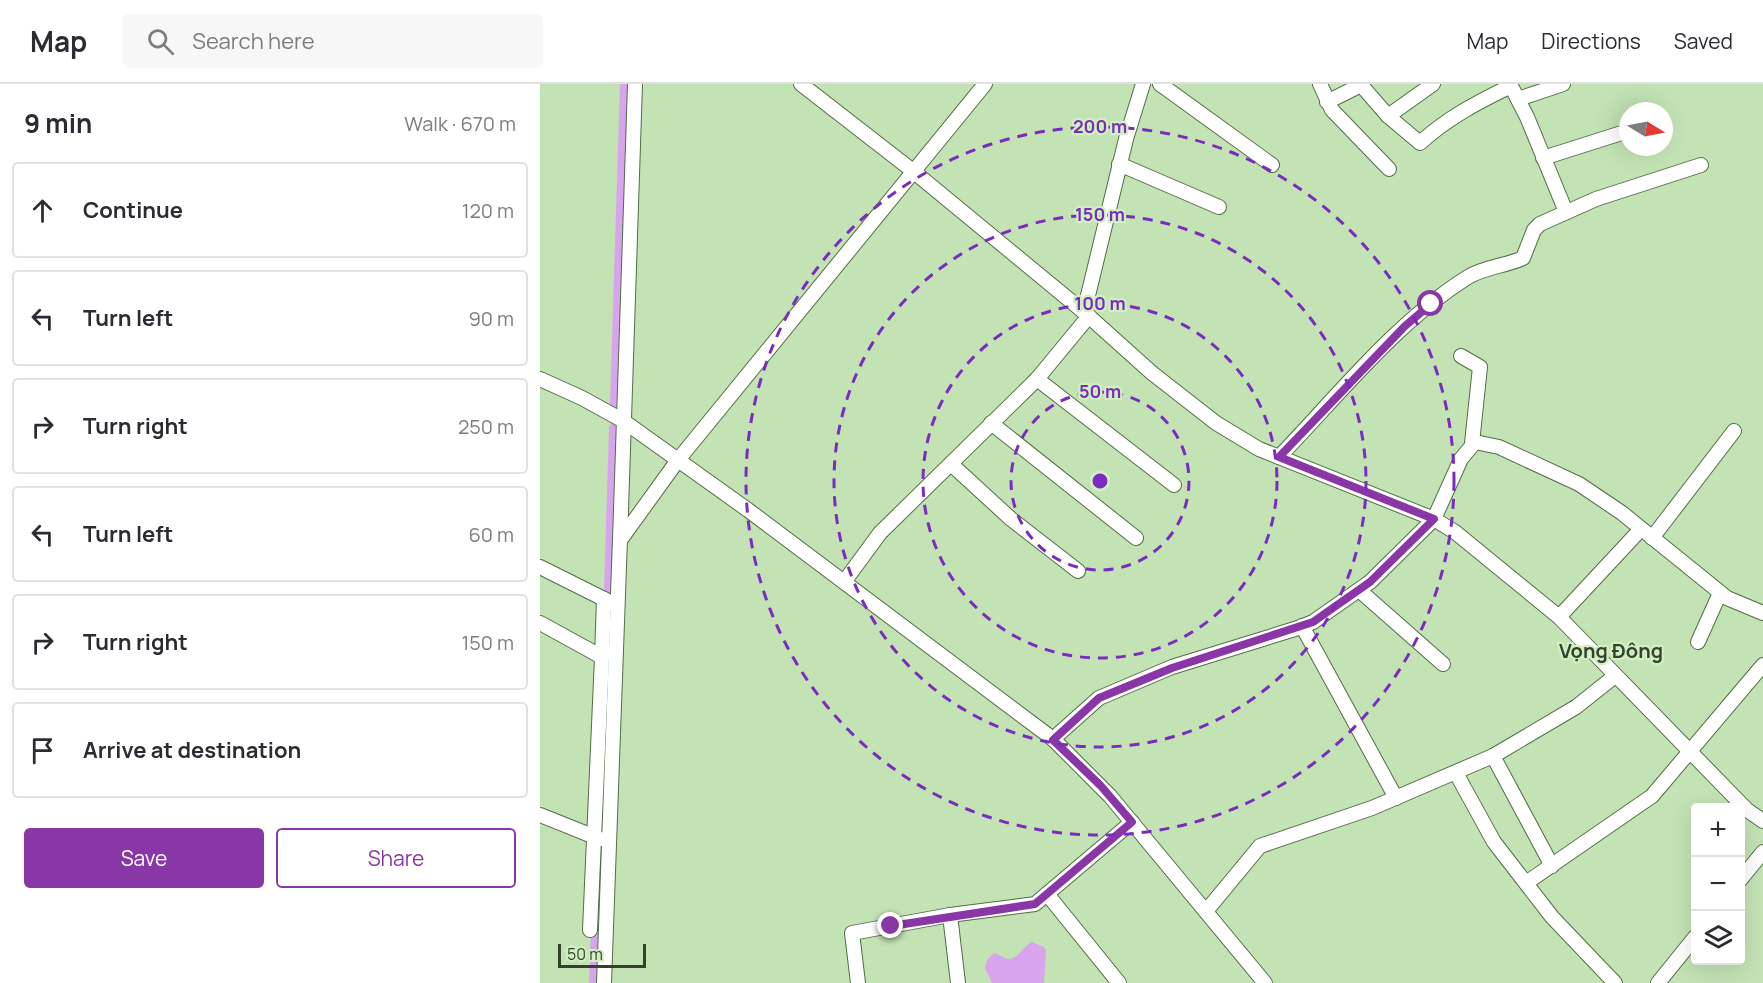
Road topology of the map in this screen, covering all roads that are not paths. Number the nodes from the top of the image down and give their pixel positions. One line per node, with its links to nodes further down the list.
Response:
1 (635, 84): 25 (street)
2 (801, 84): 18 (street)
3 (985, 84): 18 (street)
4 (1143, 84): 14 (street)
5 (1160, 84): 15 (street)
6 (1320, 84): 10 (street)
7 (1433, 84): 11 (street)
8 (1563, 84): 9 (street)
9 (1513, 90): 11 (street); 13 (street)
10 (1327, 102): 11 (street); 17 (street)
11 (1388, 116)
12 (1619, 134): 13 (street)
13 (1543, 158): 20 (street)
14 (1119, 164): 19 (street); 21 (street)
15 (1272, 165)
16 (1701, 165): 20 (street)
17 (1389, 169)
18 (913, 171): 21 (street); 30 (street)
19 (1219, 207)
20 (1566, 212): 29 (street)
21 (1087, 314): 24 (street); 29 (street)
22 (1461, 356): 28 (street)
23 (540, 379): 25 (street)
24 (1037, 379): 26 (street); 32 (street)
25 (622, 420): 30 (street); 37 (street)
26 (991, 423): 31 (street); 35 (street)
27 (1734, 431): 36 (street)
28 (1472, 442): 33 (street); 34 (street)
29 (1279, 457): 33 (street)
30 (678, 460): 37 (street); 40 (street)
31 (951, 464): 39 (street); 40 (street)
32 (1174, 485)
33 (1434, 519): 41 (street); 46 (street)
34 (1641, 529): 36 (street); 46 (street)
35 (1136, 538)
36 (1653, 538): 42 (street)
37 (621, 539): 44 (street)
38 (540, 567): 43 (street)
39 (1078, 571)
40 (844, 582): 54 (street)
41 (1359, 590): 48 (street); 51 (street)
42 (1720, 593): 45 (street); 49 (street)
43 (604, 599): 44 (street); 50 (street)
44 (620, 607): 63 (street)
45 (1763, 613)
46 (1559, 617): 53 (street)
47 (540, 623): 50 (street)
48 (1302, 626): 54 (street); 58 (street)
49 (1698, 642)
50 (602, 657): 62 (street)
51 (1443, 664)
52 (1763, 664): 55 (street)
53 (1615, 676): 55 (street); 56 (street)
54 (1053, 740): 61 (street)
55 (1692, 752): 60 (street); 65 (street)
56 (1493, 756): 57 (street); 65 (street)
57 (1456, 773): 58 (street); 67 (street)
58 (1396, 798): 69 (street)
59 (540, 815): 62 (street)
60 (1763, 821)
61 (1132, 822): 68 (street); 69 (street)
62 (593, 836): 63 (street); 71 (street)
63 (610, 843): 73 (street)
64 (1763, 852): 66 (street)
65 (1552, 866): 67 (street)
66 (1745, 874)
67 (1526, 883): 78 (street)
68 (1047, 894): 70 (street); 76 (street)
69 (1207, 910): 77 (street)
70 (950, 915): 74 (street); 75 (street)
71 (590, 930)
72 (1691, 941): 79 (street)
73 (604, 983)
74 (858, 983)
75 (958, 983)
76 (1119, 983)
77 (1265, 983)
78 (1615, 983)
79 (1658, 983)

